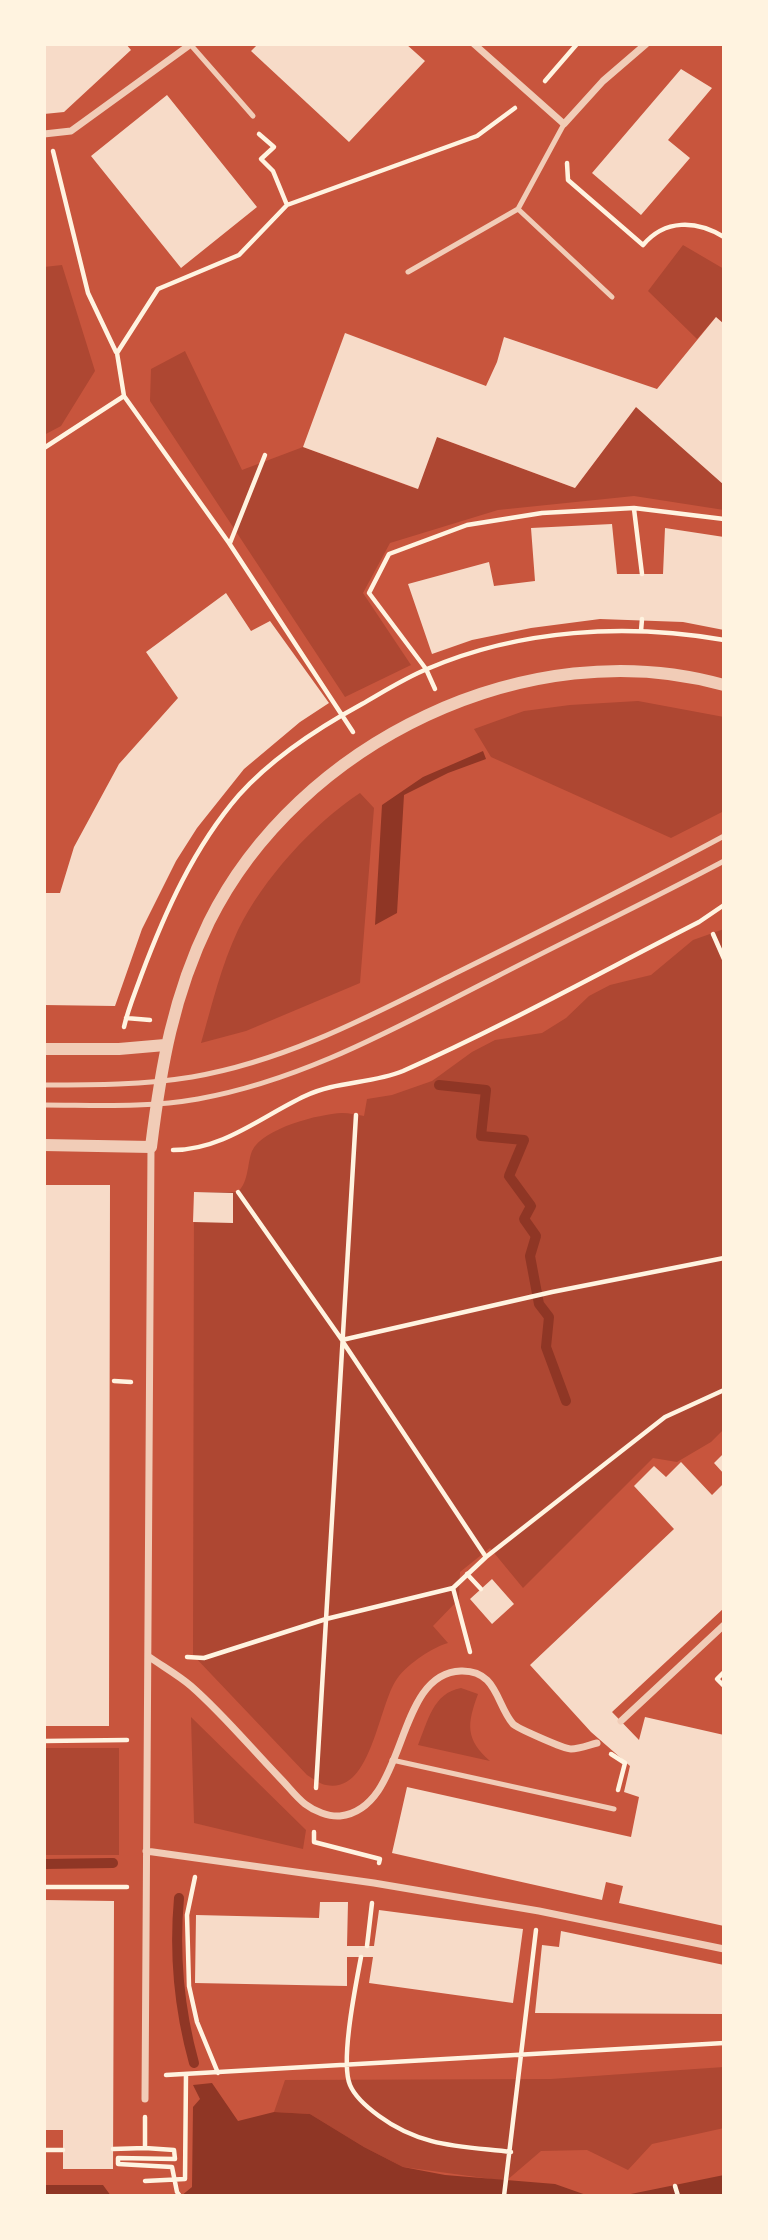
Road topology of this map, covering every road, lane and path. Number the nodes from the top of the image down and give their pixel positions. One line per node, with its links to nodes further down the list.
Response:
1 (191, 44): 4 (lane); 6 (street)
2 (474, 44): 5 (street)
3 (646, 44): 5 (street)
4 (253, 116)
5 (564, 124): 10 (lane); 11 (path)
6 (46, 133): 14 (path)
7 (260, 135): 9 (path)
8 (477, 136): 9 (path)
9 (287, 205): 14 (path)
10 (518, 209): 12 (lane); 13 (lane)
11 (724, 237)
12 (408, 272)
13 (612, 297)
14 (117, 353): 15 (path)
15 (124, 396): 16 (path); 20 (path)
16 (44, 449)
17 (265, 455): 20 (path)
18 (634, 508): 19 (path); 21 (path); 25 (path)
19 (724, 519)
20 (229, 543): 27 (path)
21 (642, 574)
22 (642, 619): 23 (path)
23 (641, 631): 24 (path); 25 (path)
24 (724, 640)
25 (426, 669): 27 (path)
26 (724, 685): 28 (street)
27 (343, 714): 28 (path); 34 (path)
28 (365, 750): 35 (street)
29 (724, 836): 37 (lane)
30 (724, 861): 39 (lane)
31 (724, 905): 43 (path)
32 (713, 934): 33 (path)
33 (724, 960)
34 (126, 1018)
35 (165, 1045): 36 (street); 37 (street)
36 (44, 1049)
37 (160, 1081): 38 (lane); 39 (street)
38 (44, 1085)
39 (157, 1104): 40 (lane); 43 (street)
40 (44, 1105)
41 (356, 1115): 46 (path)
42 (44, 1145): 43 (street)
43 (151, 1147): 54 (street)
44 (238, 1192): 46 (path)
45 (724, 1258): 46 (path)
46 (342, 1340): 48 (path); 52 (path)
47 (724, 1390): 48 (path)
48 (486, 1557): 49 (path)
49 (467, 1574): 50 (path); 51 (path)
50 (453, 1588): 52 (path); 57 (path)
51 (481, 1589)
52 (326, 1619): 55 (path); 66 (path)
53 (724, 1625): 59 (street)
54 (148, 1656): 60 (street); 66 (street)
55 (204, 1658)
56 (724, 1672): 58 (path)
57 (475, 1673): 62 (street); 63 (street)
58 (724, 1686)
59 (621, 1721)
60 (147, 1740): 61 (path); 67 (street)
61 (44, 1741)
62 (597, 1743)
63 (392, 1760): 65 (lane); 66 (street)
64 (625, 1763): 65 (path)
65 (614, 1809)
66 (315, 1810): 68 (path)
67 (146, 1852): 69 (street); 71 (street)
68 (372, 1856)
69 (199, 1859): 72 (street); 78 (path)
70 (44, 1886): 71 (path)
71 (146, 1887): 80 (street)
72 (724, 1949)
73 (533, 1955): 76 (path)
74 (360, 1957): 77 (path)
75 (724, 2043): 76 (path)
76 (522, 2053): 77 (path); 86 (path)
77 (346, 2065): 78 (path); 86 (path)
78 (218, 2073): 79 (path)
79 (186, 2074): 80 (path); 87 (path)
80 (144, 2076): 81 (street)
81 (145, 2099): 82 (path)
82 (145, 2148): 83 (path); 87 (path)
83 (113, 2149)
84 (44, 2150): 85 (path)
85 (64, 2150)
86 (511, 2152): 91 (path)
87 (175, 2180): 88 (path); 90 (path)
88 (145, 2181)
89 (675, 2186): 92 (path)
90 (180, 2196)
91 (504, 2196)
92 (678, 2196)

